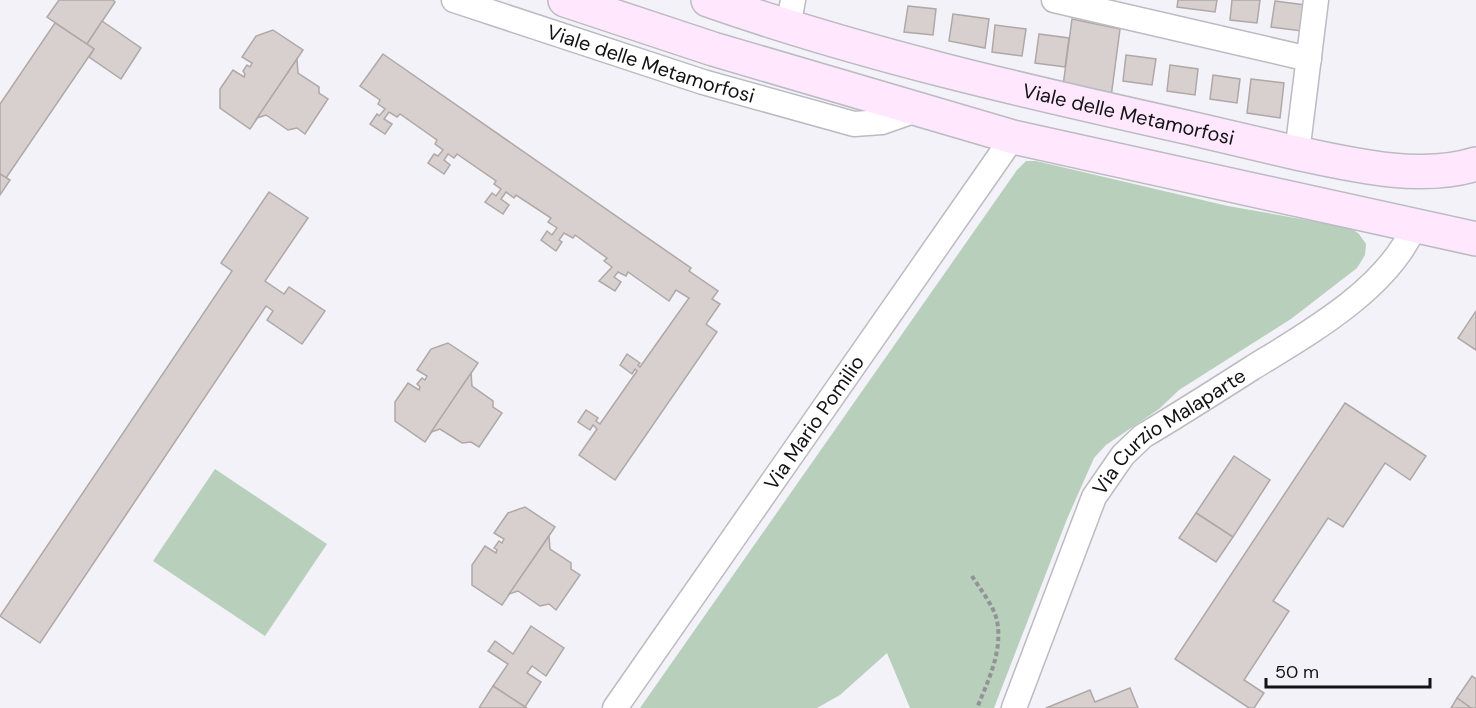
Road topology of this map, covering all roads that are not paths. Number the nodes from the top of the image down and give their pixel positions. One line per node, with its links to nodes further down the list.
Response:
1 (454, 0): 10 (street, Viale delle Metamorfosi)
2 (565, 0): 8 (street, Viale delle Metamorfosi)
3 (708, 0): 6 (street, Viale delle Metamorfosi)
4 (1054, 0): 7 (street)
5 (1316, 0): 7 (street)
6 (790, 14): 8 (street); 9 (street, Viale delle Metamorfosi)
7 (1309, 59): 12 (street)
8 (782, 70): 10 (street, Viale delle Metamorfosi)
9 (1031, 92): 11 (street); 12 (street, Viale delle Metamorfosi)
10 (919, 109): 11 (street, Viale delle Metamorfosi)
11 (1013, 136): 14 (street, Viale delle Metamorfosi); 16 (street, Via Mario Pomilio)
12 (1297, 153): 13 (street, Viale delle Metamorfosi)
13 (1476, 164)
14 (1415, 225): 15 (street, Viale delle Metamorfosi); 17 (street, Via Curzio Malaparte)
15 (1476, 238)
16 (615, 708)
17 (1014, 708)

